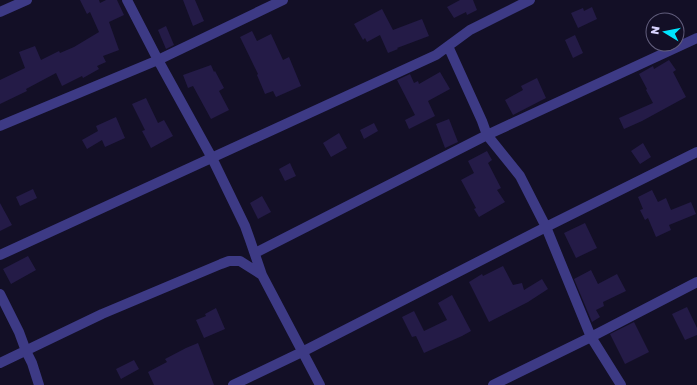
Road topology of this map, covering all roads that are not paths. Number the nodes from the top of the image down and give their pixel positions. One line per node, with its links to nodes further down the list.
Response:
1 (27, 0): 5 (street)
2 (127, 0): 8 (street)
3 (283, 0): 8 (street)
4 (530, 0): 7 (street)
5 (0, 12)
6 (697, 38): 10 (street)
7 (448, 46): 10 (street); 12 (street)
8 (158, 60): 9 (street); 12 (street)
9 (0, 126)
10 (487, 136): 13 (street); 14 (street)
11 (697, 152): 13 (street)
12 (212, 158): 14 (street); 15 (street)
13 (546, 227): 19 (street); 21 (street)
14 (255, 253): 16 (street)
15 (0, 255)
16 (262, 275): 20 (street); 21 (street)
17 (697, 282): 19 (street)
18 (0, 294): 20 (street)
19 (591, 337): 26 (street); 27 (street)
20 (26, 351): 22 (street); 23 (street)
21 (302, 352): 24 (street); 25 (street)
22 (0, 363)
23 (39, 385)
24 (233, 385)
25 (320, 385)
26 (493, 385)
27 (621, 385)

